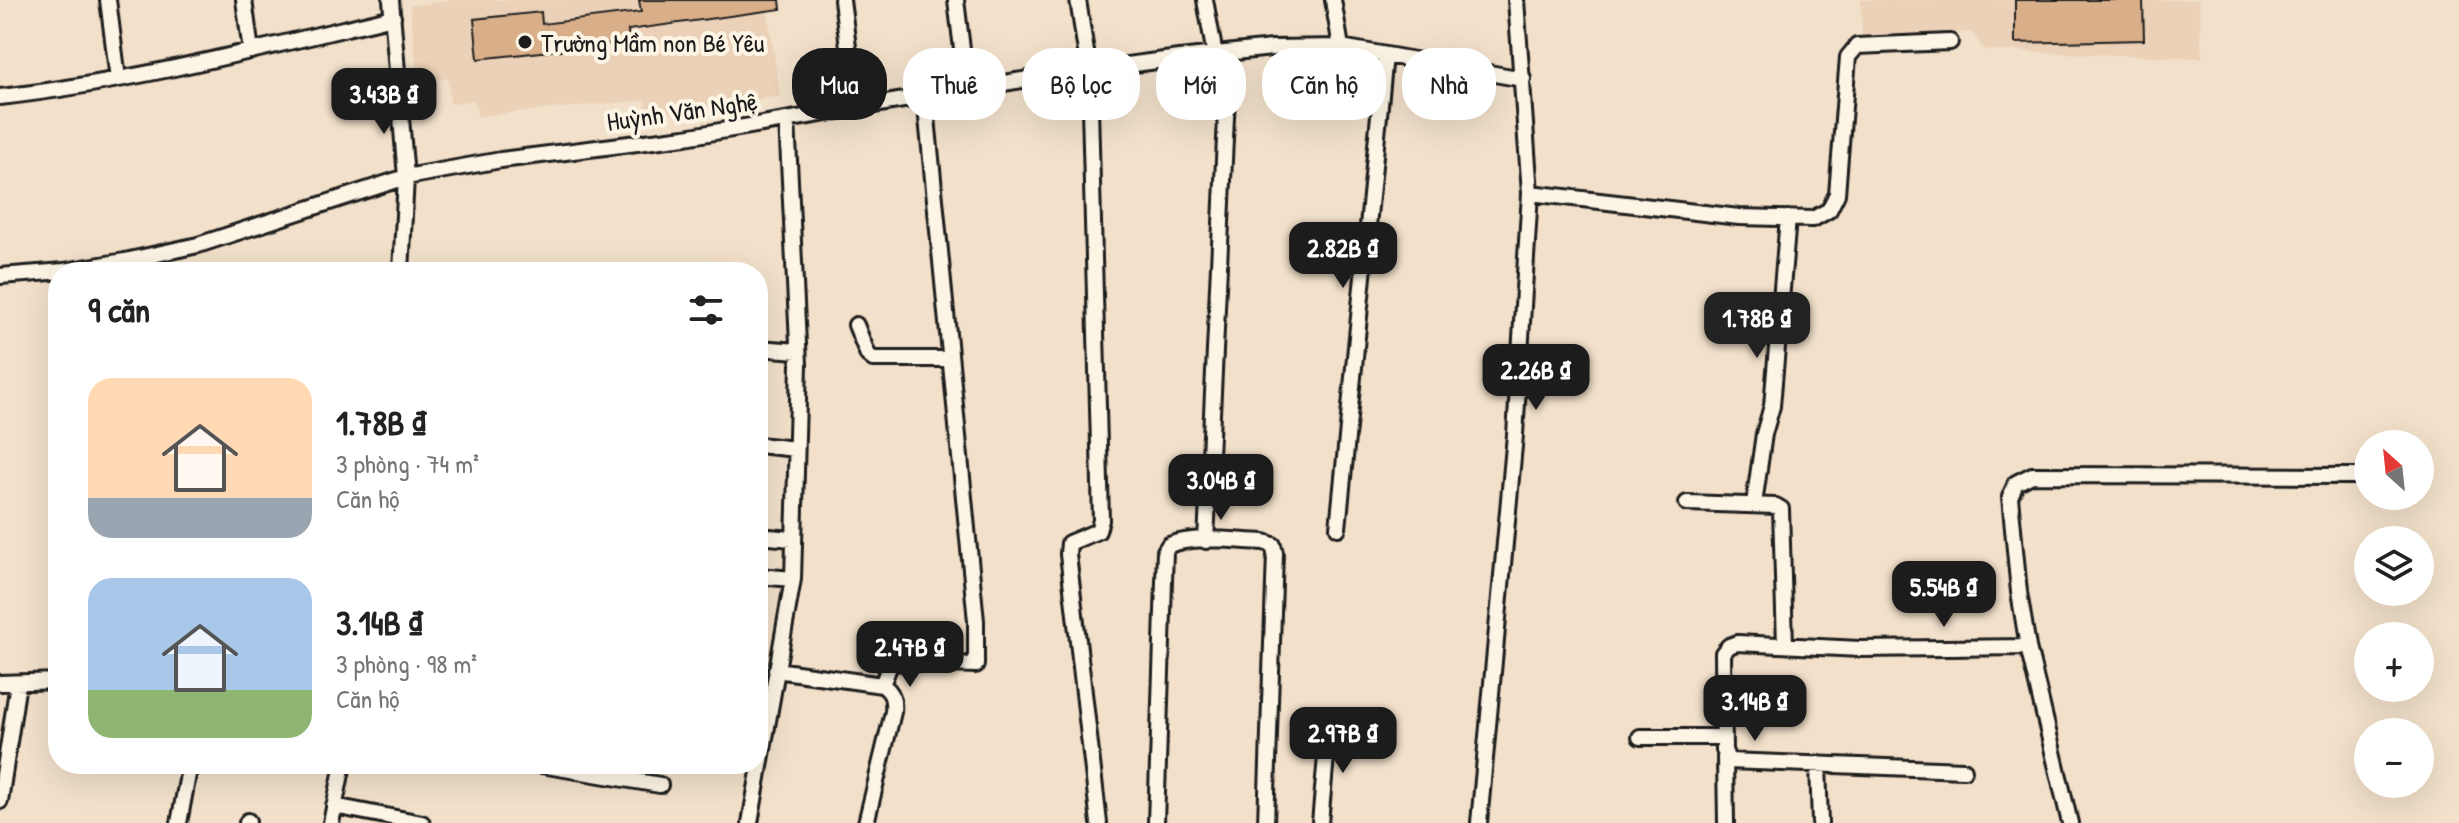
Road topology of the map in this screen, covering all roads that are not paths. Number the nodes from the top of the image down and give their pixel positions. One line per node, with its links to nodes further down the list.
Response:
1 (108, 0): 21 (street)
2 (244, 0): 18 (street)
3 (391, 0): 10 (street)
4 (842, 0): 13 (street)
5 (956, 0): 14 (street)
6 (1078, 0): 15 (street)
7 (1205, 0): 16 (street)
8 (1333, 0): 12 (street)
9 (1516, 0): 22 (street)
10 (393, 17): 18 (street); 30 (street)
11 (1950, 42): 32 (street)
12 (1341, 47): 17 (street, Huỳnh Văn Nghệ); 19 (street, Huỳnh Văn Nghệ)
13 (848, 48)
14 (962, 48)
15 (1085, 48)
16 (1220, 48)
17 (1346, 48)
18 (251, 51): 21 (street)
19 (1246, 52)
20 (1386, 55): 22 (street, Huỳnh Văn Nghệ)
21 (118, 79): 23 (street)
22 (1523, 79): 31 (street)
23 (0, 97)
24 (792, 119): 25 (street, Huỳnh Văn Nghệ)
25 (787, 120): 30 (street, Huỳnh Văn Nghệ); 39 (street)
26 (927, 120): 40 (street)
27 (1090, 120): 78 (street)
28 (1220, 120): 49 (street)
29 (1379, 120): 46 (street)
30 (406, 177): 33 (street, Huỳnh Văn Nghệ); 34 (street)
31 (1530, 193): 32 (street); 82 (street)
32 (1788, 218): 45 (street)
33 (141, 262)
34 (402, 262)
35 (48, 272): 36 (street, Huỳnh Văn Nghệ)
36 (0, 276)
37 (856, 325): 40 (street)
38 (768, 349): 39 (street)
39 (798, 351): 42 (street)
40 (949, 359): 58 (street)
41 (768, 446): 42 (street)
42 (796, 449): 48 (street)
43 (2353, 476): 53 (street)
44 (1687, 503): 45 (street)
45 (1754, 504): 52 (street)
46 (1338, 528)
47 (768, 537): 48 (street)
48 (792, 539): 51 (street)
49 (1206, 541): 79 (street); 80 (street)
50 (768, 577): 51 (street)
51 (793, 579): 54 (street)
52 (1785, 645): 53 (street); 62 (street)
53 (2028, 647): 85 (street)
54 (776, 670): 58 (street); 59 (street)
55 (48, 682): 57 (street)
56 (0, 683): 57 (street)
57 (18, 683): 71 (street)
58 (882, 685): 77 (street)
59 (768, 687)
60 (1329, 723): 81 (street)
61 (1640, 737): 62 (street)
62 (1724, 737): 63 (street)
63 (1725, 757): 64 (street); 83 (street)
64 (1818, 764): 65 (street); 84 (street)
65 (1964, 770)
66 (188, 774): 73 (street)
67 (341, 774): 72 (street)
68 (595, 774): 70 (street)
69 (756, 774): 76 (street)
70 (660, 785)
71 (0, 801)
72 (334, 806): 74 (street); 75 (street)
73 (179, 823)
74 (331, 823)
75 (422, 823)
76 (750, 823)
77 (866, 823)
78 (1099, 823)
79 (1156, 823)
80 (1266, 823)
81 (1320, 823)
82 (1479, 823)
83 (1726, 823)
84 (1820, 823)
85 (2070, 823)

